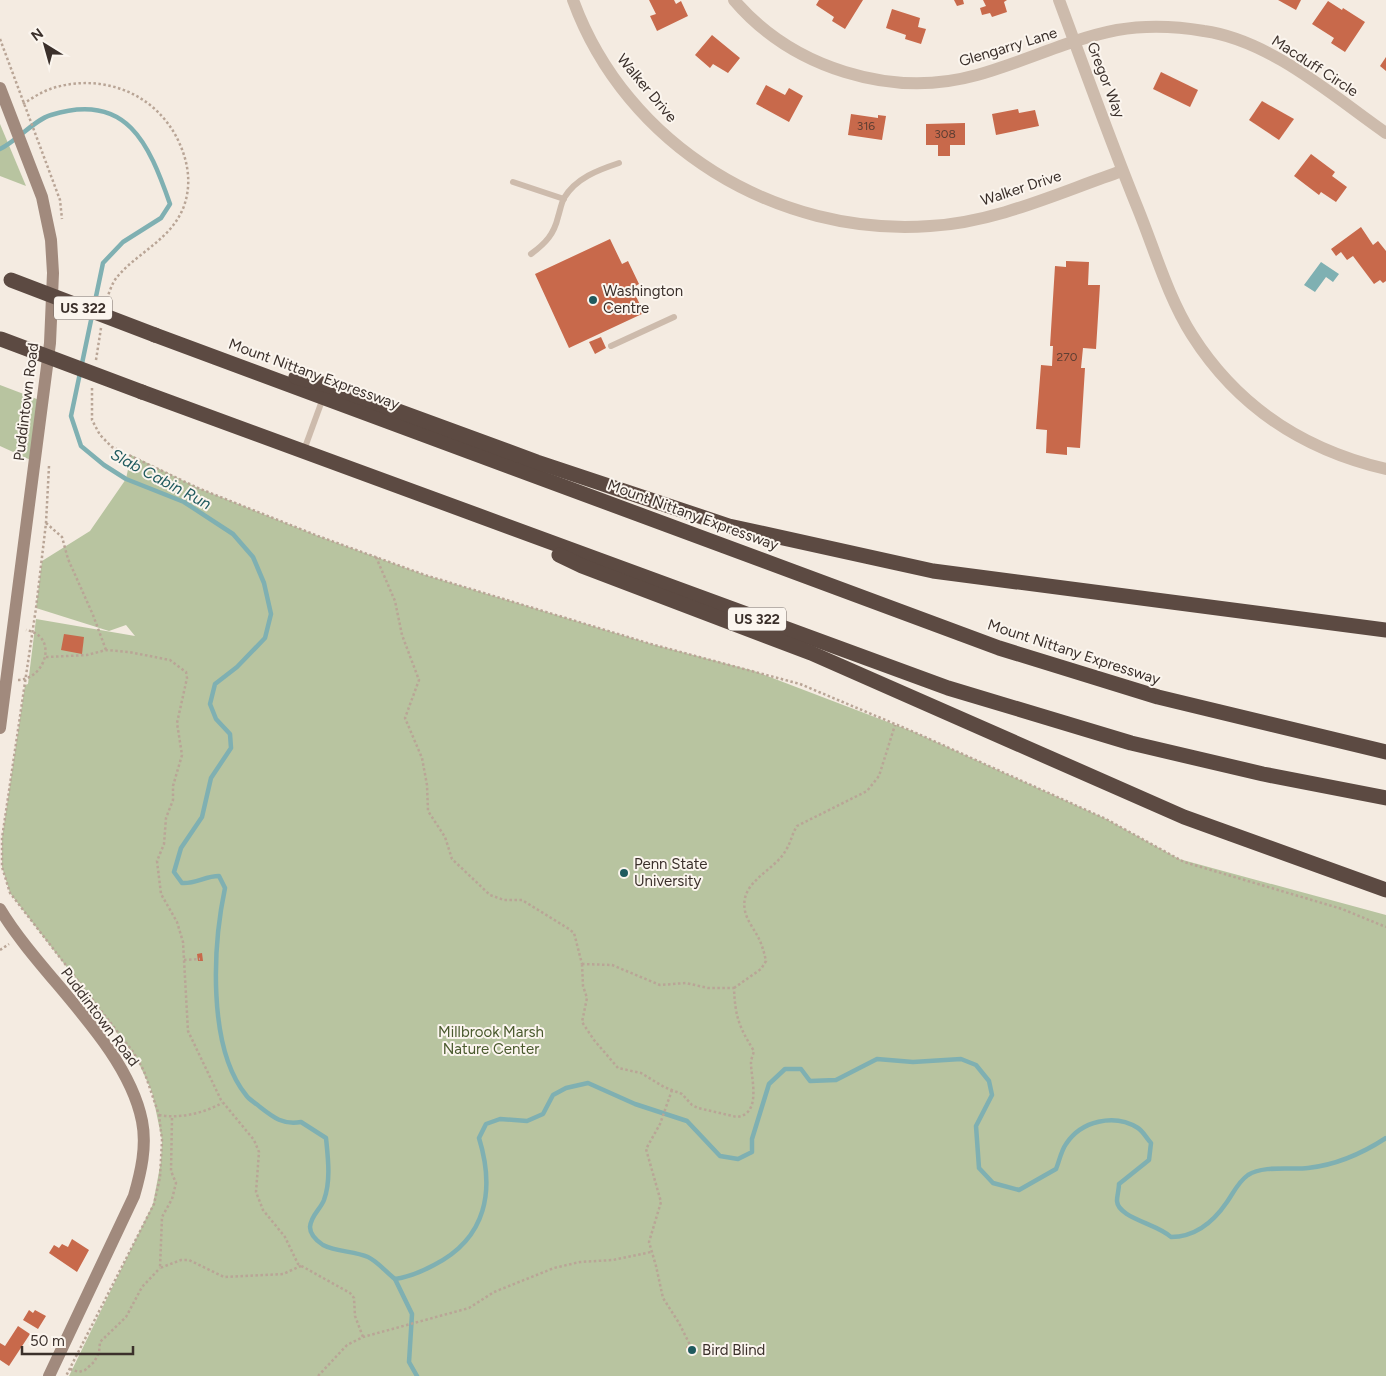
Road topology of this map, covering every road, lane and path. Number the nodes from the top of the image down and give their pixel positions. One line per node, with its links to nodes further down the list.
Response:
1 (573, 0): 9 (street, Walker Drive)
2 (734, 0): 5 (street, Glengarry Lane)
3 (1059, 0): 5 (street, Gregor Way)
4 (0, 39): 12 (path)
5 (1075, 43): 7 (street, Macduff Circle); 9 (street, Gregor Way)
6 (0, 88): 26 (street, Puddintown Road)
7 (1386, 133)
8 (619, 163): 11 (lane)
9 (1122, 171): 22 (street)
10 (513, 182): 11 (lane)
11 (564, 199): 13 (lane)
12 (63, 226)
13 (531, 254)
14 (6, 278): 18 (highway, Mount Nittany Expressway / US 322, bridge)
15 (674, 318): 17 (lane)
16 (1, 338): 20 (highway, US 322, bridge)
17 (611, 346)
18 (213, 355): 19 (highway, Mount Nittany Expressway / US 322); 27 (highway)
19 (323, 396): 20 (lane); 35 (highway, Mount Nittany Expressway / US 322)
20 (304, 450): 23 (highway, US 322)
21 (49, 461): 24 (path)
22 (1386, 469)
23 (466, 511): 36 (highway, US 322); 37 (highway)
24 (46, 523): 28 (path); 29 (path)
25 (376, 557): 41 (path)
26 (14, 628): 28 (path); 31 (street, Puddintown Road)
27 (1386, 630)
28 (33, 631): 30 (path); 32 (path)
29 (106, 650): 30 (path); 40 (path)
30 (46, 657): 32 (path)
31 (7, 680): 32 (path); 34 (street, Puddintown Road)
32 (25, 680): 45 (path)
33 (895, 725): 42 (path)
34 (0, 728)
35 (1386, 752)
36 (1386, 798)
37 (1386, 890)
38 (0, 909): 53 (street, Puddintown Road)
39 (200, 958): 40 (path)
40 (184, 960): 44 (path)
41 (582, 964): 42 (path); 43 (path)
42 (734, 988): 43 (path)
43 (672, 1090): 47 (path)
44 (222, 1102): 46 (path); 48 (path)
45 (159, 1115): 46 (path); 52 (path)
46 (172, 1118): 49 (path)
47 (651, 1252): 50 (path); 51 (path)
48 (301, 1266): 49 (path); 50 (path)
49 (160, 1268): 52 (path)
50 (363, 1337): 55 (path)
51 (692, 1348)
52 (70, 1369): 54 (path)
53 (49, 1376)
54 (66, 1376)
55 (318, 1376)

